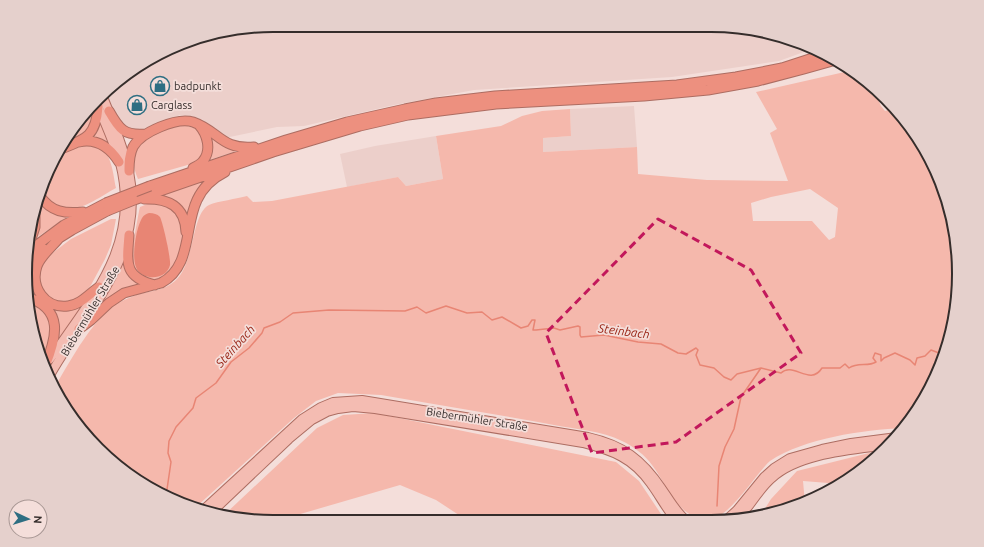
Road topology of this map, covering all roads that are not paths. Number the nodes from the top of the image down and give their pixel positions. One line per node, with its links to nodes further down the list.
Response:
1 (816, 57): 11 (highway)
2 (828, 62): 12 (highway)
3 (104, 102): 6 (main road, Biebermühler Straße)
4 (103, 103): 13 (main road, Biebermühler Straße)
5 (100, 106): 9 (highway)
6 (109, 111): 8 (highway); 14 (main road, Biebermühler Straße)
7 (198, 124): 8 (highway); 11 (highway); 15 (highway)
8 (146, 134): 14 (highway)
9 (74, 144): 10 (highway); 13 (highway)
10 (68, 146)
11 (265, 146): 15 (highway)
12 (245, 161): 16 (highway); 22 (highway)
13 (119, 162): 26 (main road, Biebermühler Straße)
14 (129, 171): 20 (main road, Biebermühler Straße)
15 (184, 175): 16 (highway)
16 (151, 193): 18 (highway, bridge); 18 (highway, bridge); 22 (highway)
17 (44, 200): 19 (highway)
18 (106, 207): 19 (highway); 21 (highway)
19 (91, 210): 23 (highway)
20 (129, 235): 25 (highway); 28 (main road, Biebermühler Straße)
21 (60, 237): 24 (highway); 26 (highway)
22 (186, 243): 25 (highway)
23 (34, 247)
24 (33, 258)
25 (155, 285): 28 (highway)
26 (99, 287): 30 (main road, Biebermühler Straße)
27 (34, 299): 29 (highway)
28 (79, 329): 31 (main road, Biebermühler Straße)
29 (48, 359)
30 (48, 361)
31 (53, 371)
32 (886, 439): 37 (main road)
33 (879, 446): 36 (main road)
34 (207, 506): 39 (main road, Biebermühler Straße)
35 (216, 508): 38 (main road)
36 (743, 513)
37 (733, 514)
38 (672, 515)
39 (680, 515)

